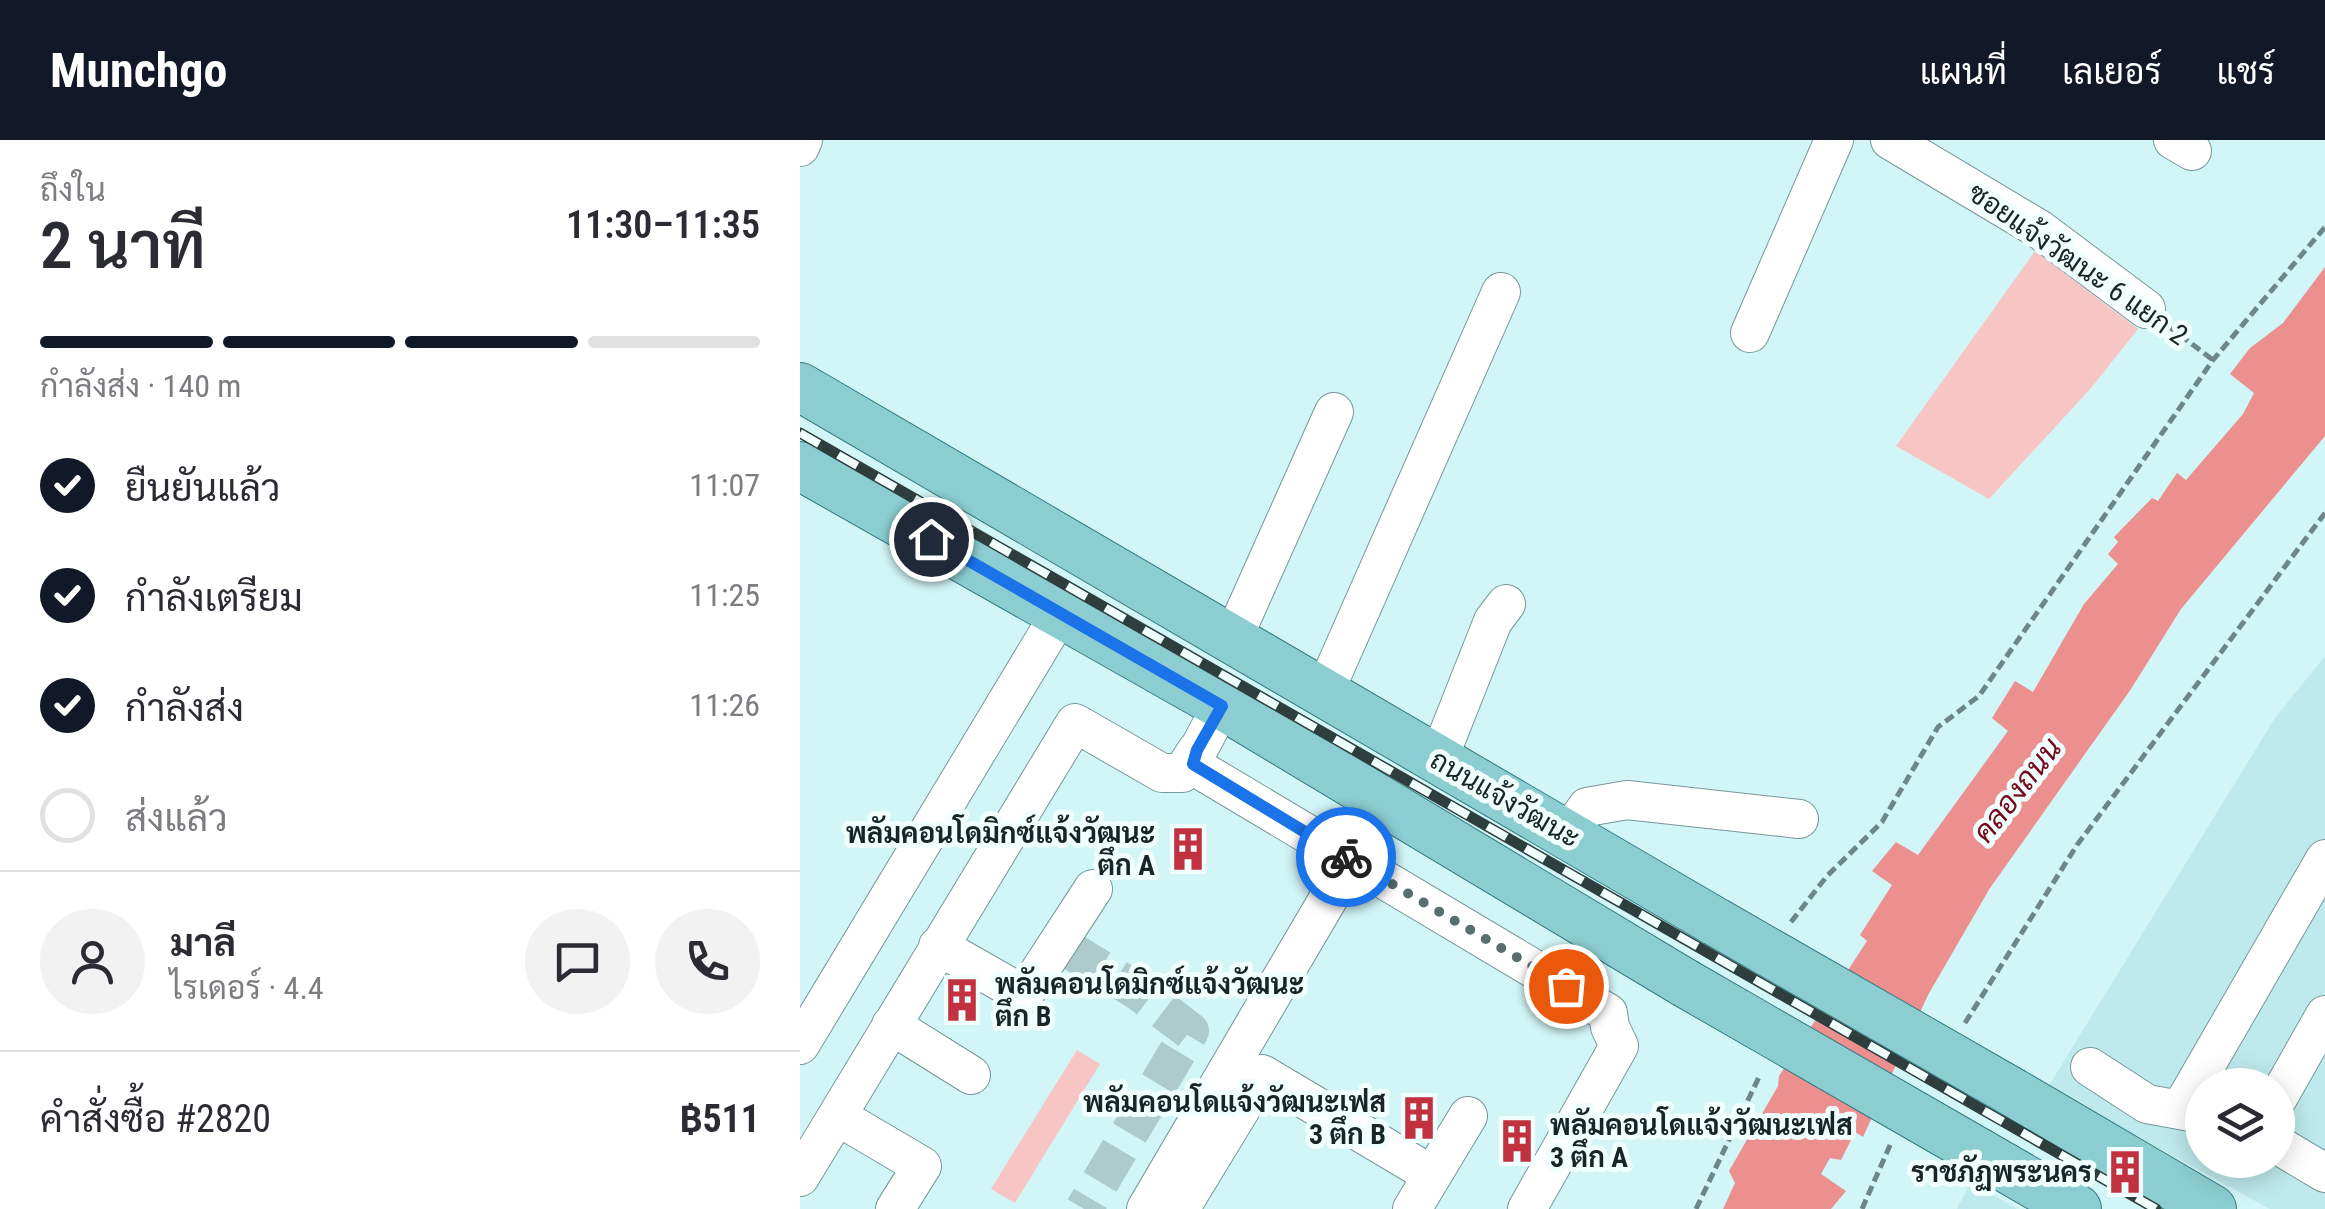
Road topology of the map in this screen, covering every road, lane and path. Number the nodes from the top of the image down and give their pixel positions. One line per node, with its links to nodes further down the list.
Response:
1 (1834, 140): 6 (street)
2 (1890, 140): 5 (street, ซอยแจ้งวัฒนะ 6 แยก 2)
3 (2325, 227): 7 (path)
4 (1501, 292): 15 (street)
5 (2146, 309): 7 (path, ซอยแจ้งวัฒนะ 6 แยก 2)
6 (1750, 333)
7 (2213, 360): 24 (path)
8 (800, 388): 14 (main road, ถนนแจ้งวัฒนะ)
9 (1334, 412): 14 (street)
10 (800, 466): 13 (main road)
11 (2325, 513): 28 (path)
12 (1506, 604): 18 (street)
13 (1061, 612): 16 (main road); 29 (street)
14 (1232, 638): 15 (main road, ถนนแจ้งวัฒนะ)
15 (1324, 693): 18 (main road, ถนนแจ้งวัฒนะ)
16 (1222, 706): 17 (street); 50 (main road, bridge)
17 (1197, 750): 22 (street); 25 (street)
18 (1438, 760): 20 (main road, ถนนแจ้งวัฒนะ)
19 (1799, 818): 20 (street)
20 (1568, 835): 51 (main road, ถนนแจ้งวัฒนะ, bridge)
21 (2325, 859): 31 (street)
22 (1351, 860): 44 (street); 47 (street)
23 (1093, 889): 25 (street)
24 (1790, 924)
25 (938, 946): 27 (street)
26 (2325, 1015): 32 (street)
27 (891, 1025): 33 (street); 36 (street)
28 (1964, 1025)
29 (800, 1046)
30 (2090, 1067): 35 (street)
31 (2214, 1068)
32 (2295, 1068)
33 (971, 1075)
34 (1760, 1075): 48 (path)
35 (2185, 1111)
36 (837, 1116): 42 (street); 43 (street)
37 (1468, 1116): 41 (street)
38 (1892, 1140): 49 (path)
39 (2295, 1153): 40 (street)
40 (2323, 1166)
41 (1432, 1176): 45 (street); 46 (street)
42 (800, 1177)
43 (895, 1209)
44 (1146, 1209)
45 (1180, 1209)
46 (1412, 1209)
47 (1527, 1209)
48 (1696, 1209)
49 (1862, 1209)
50 (2077, 1209)
51 (2212, 1209)

